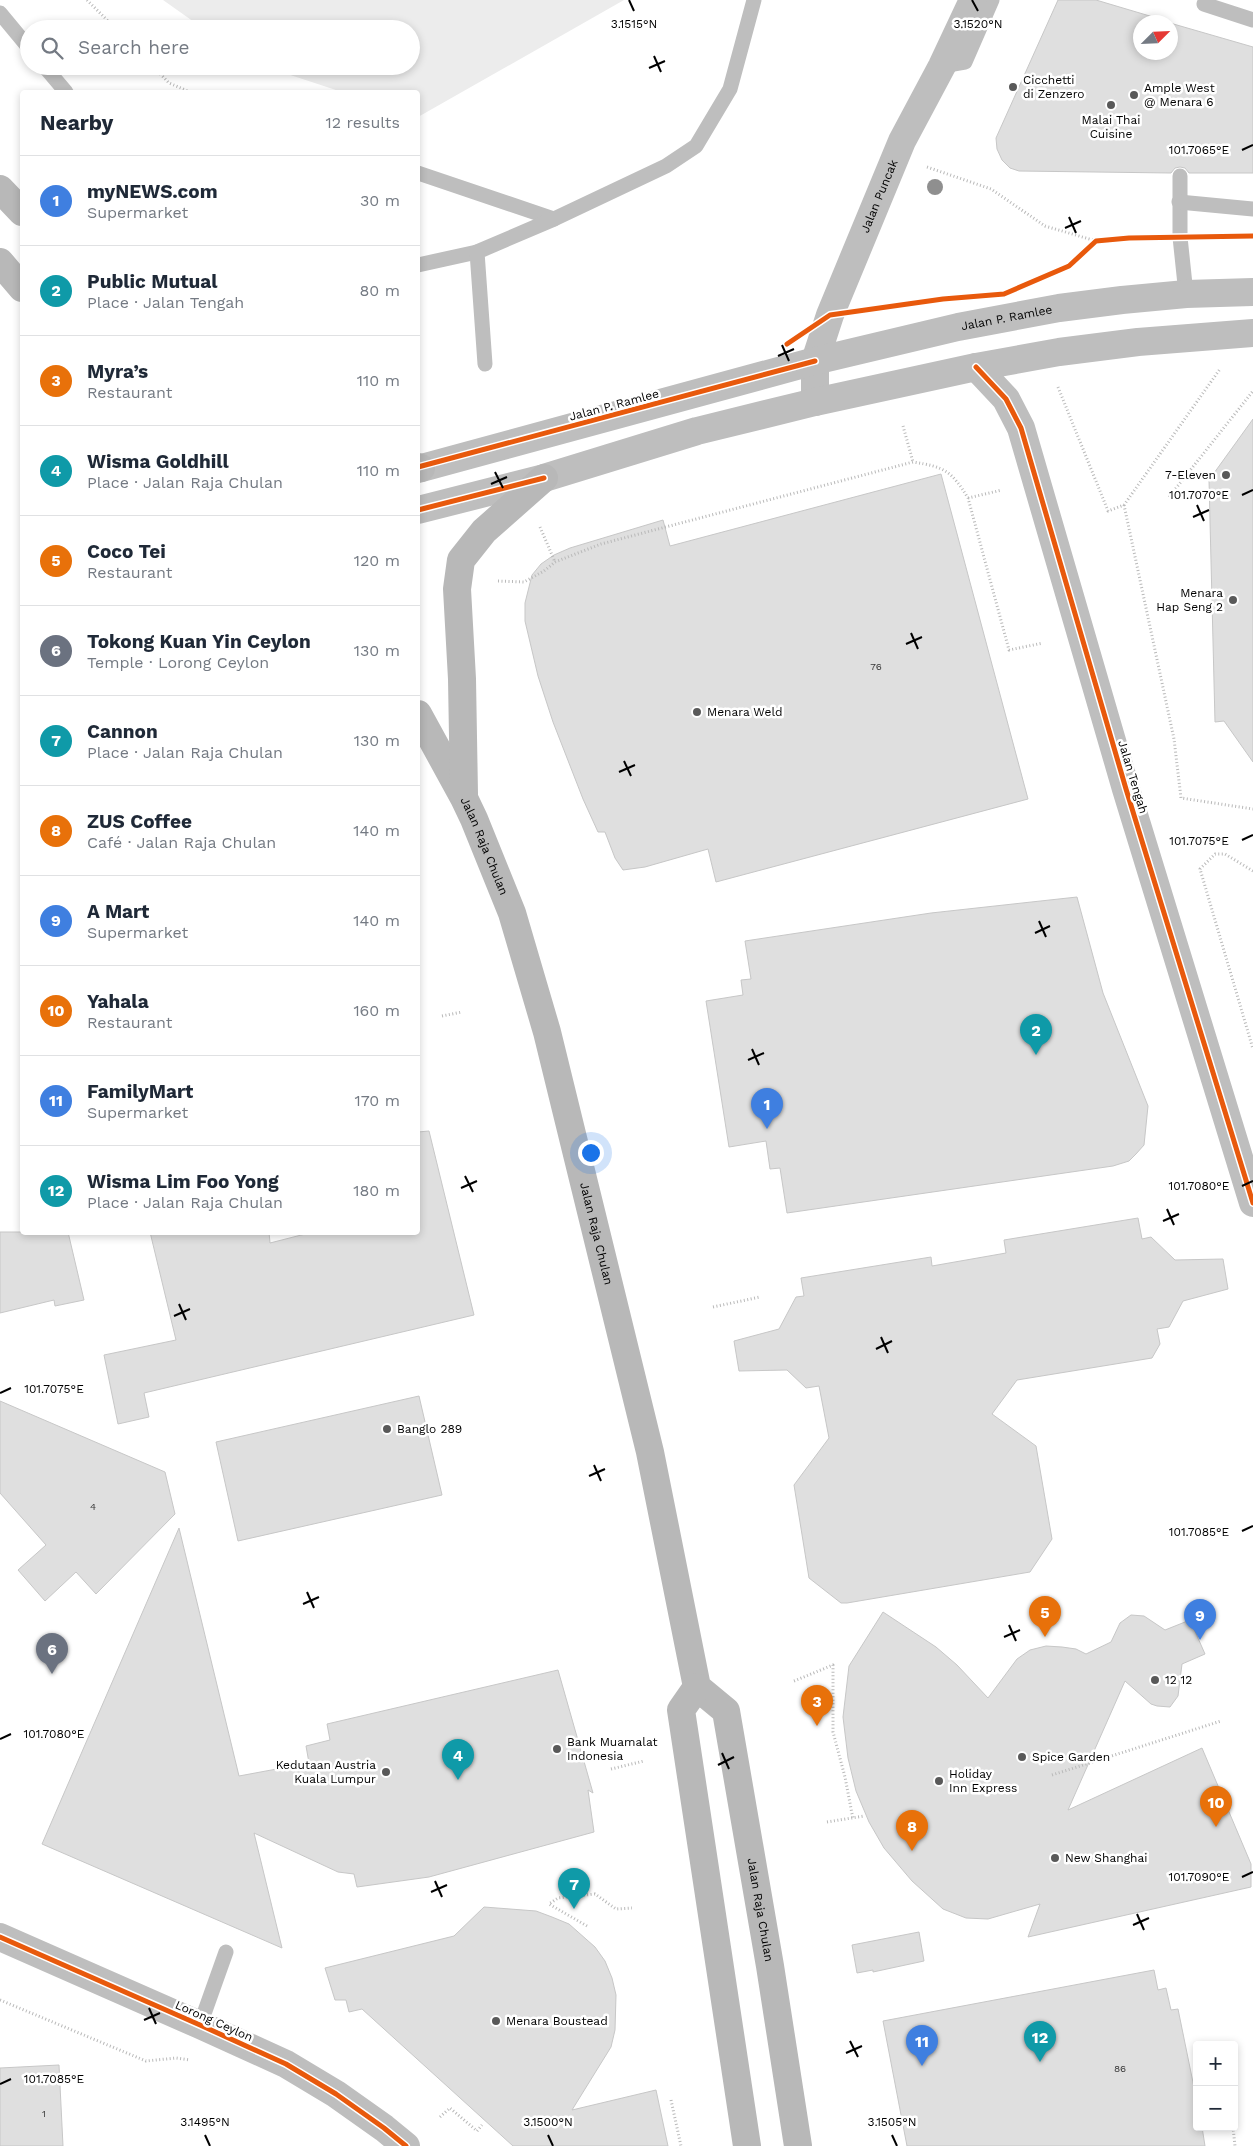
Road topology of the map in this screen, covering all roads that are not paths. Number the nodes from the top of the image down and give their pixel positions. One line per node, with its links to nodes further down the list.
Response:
1 (754, 0): 17 (lane)
2 (973, 0): 8 (street, Jalan Puncak)
3 (992, 0): 8 (lane)
4 (1204, 4): 6 (lane)
5 (0, 12): 7 (lane)
6 (1253, 20)
7 (20, 37)
8 (942, 66): 25 (street, Jalan Puncak)
9 (52, 75): 10 (lane)
10 (64, 90)
11 (420, 174): 17 (lane)
12 (1180, 176): 14 (lane)
13 (0, 189): 16 (main road)
14 (1179, 202): 15 (lane); 23 (lane)
15 (1253, 209)
16 (20, 210)
17 (554, 219): 18 (lane)
18 (477, 252): 20 (lane); 26 (lane)
19 (0, 262): 21 (main road)
20 (420, 265)
21 (20, 286)
22 (1253, 292): 23 (street, Jalan P. Ramlee)
23 (1186, 294): 25 (street, Jalan P. Ramlee)
24 (1249, 334): 27 (street)
25 (815, 361): 28 (street, Jalan Puncak); 29 (street, Jalan P. Ramlee)
26 (485, 364)
27 (976, 367): 28 (street); 34 (street, Jalan Tengah)
28 (815, 402): 30 (street)
29 (420, 467)
30 (544, 478): 31 (street); 33 (main road)
31 (420, 509)
32 (420, 718): 33 (main road, Jalan Raja Chulan)
33 (464, 798): 35 (main road, Jalan Raja Chulan)
34 (1253, 1203)
35 (697, 1686): 40 (main road); 41 (main road, Jalan Raja Chulan)
36 (0, 1938): 38 (street, Lorong Ceylon)
37 (226, 1952): 38 (lane)
38 (200, 2024): 39 (street, Lorong Ceylon)
39 (406, 2146)
40 (747, 2146)
41 (798, 2146)

